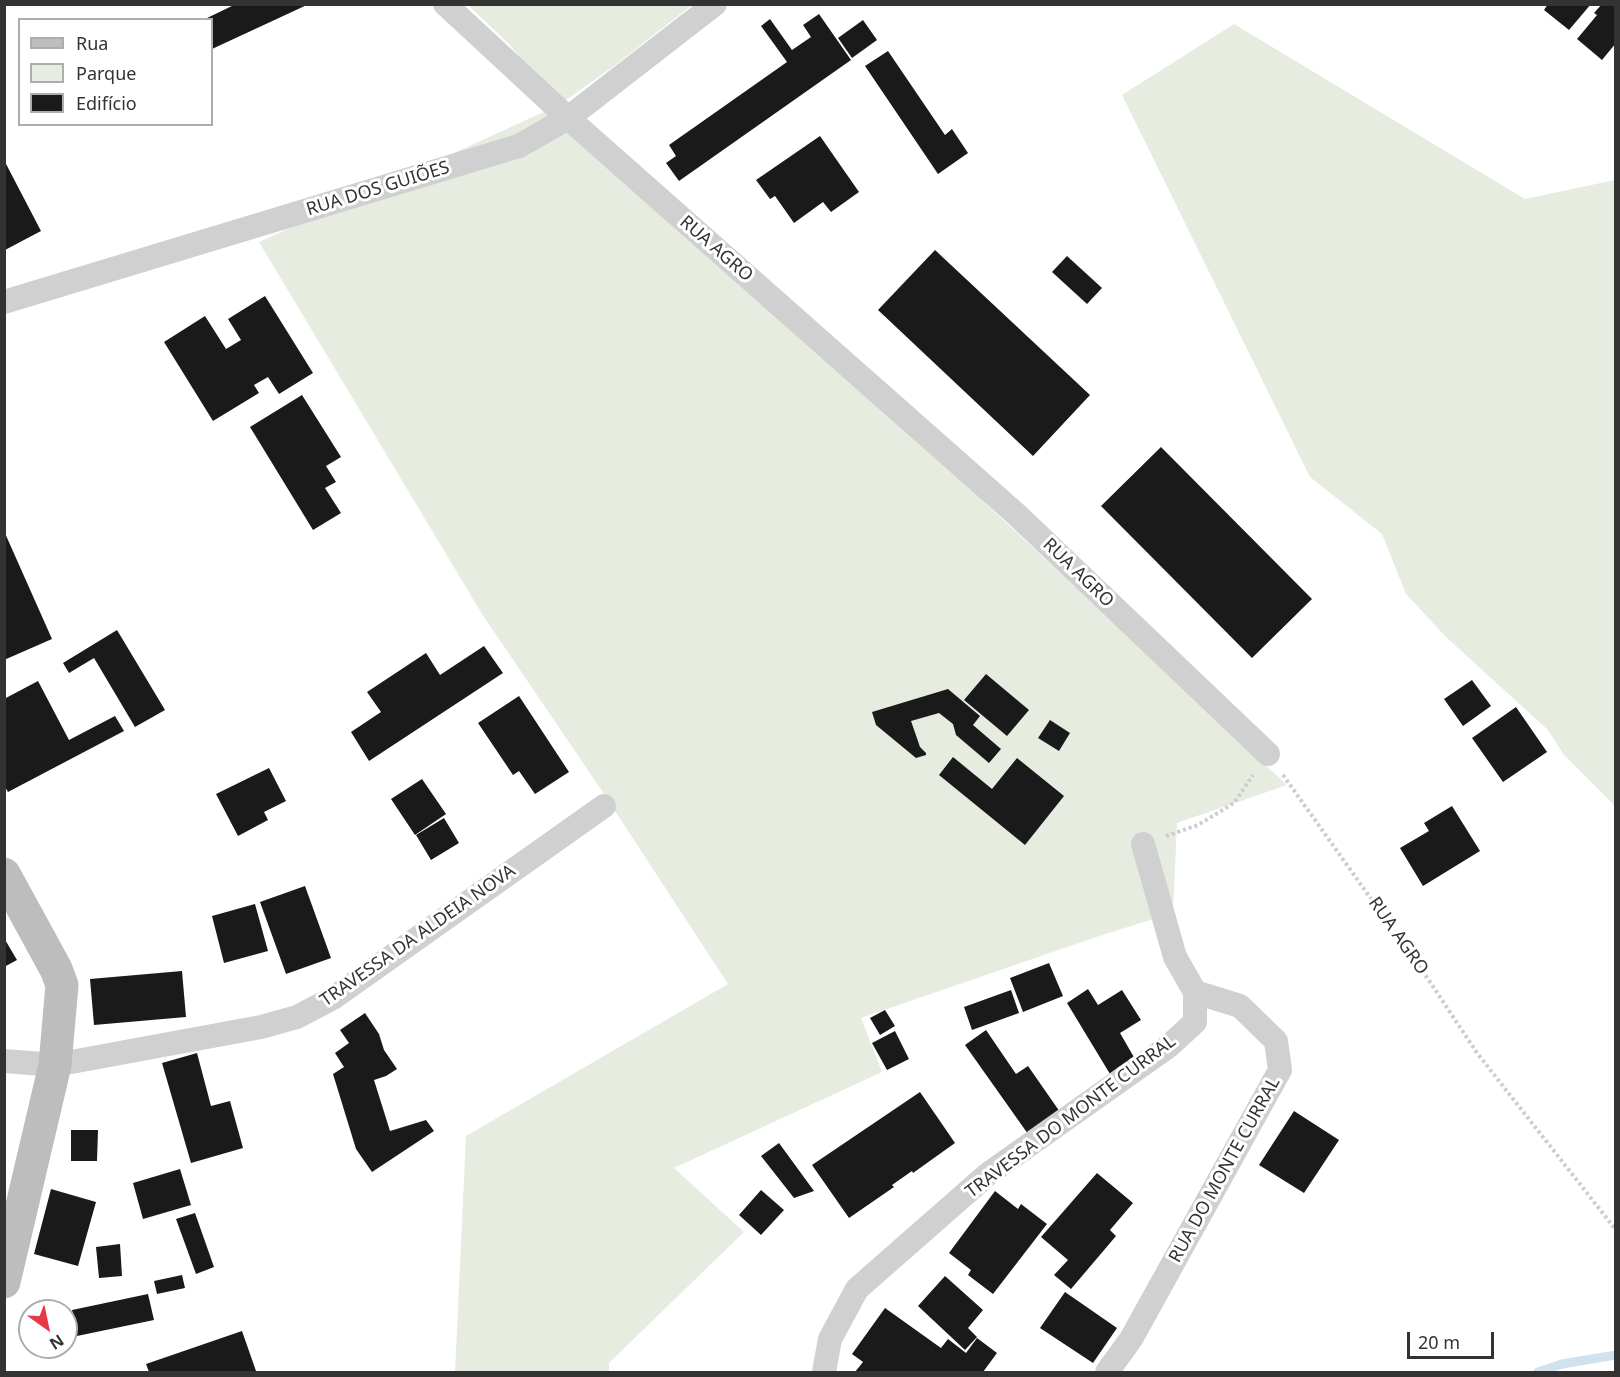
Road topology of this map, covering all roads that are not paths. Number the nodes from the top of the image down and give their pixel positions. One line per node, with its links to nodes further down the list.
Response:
1 (445, 4): 3 (street, RUA AGRO)
2 (715, 4): 3 (street, RUA DOS GUIÕES)
3 (568, 118): 4 (street, RUA DOS GUIÕES); 5 (street, RUA AGRO)
4 (4, 302)
5 (1268, 754)
6 (604, 806): 11 (street, TRAVESSA DA ALDEIA NOVA)
7 (1143, 844): 9 (street)
8 (4, 874): 11 (street)
9 (1195, 992): 13 (street, TRAVESSA DO MONTE CURRAL); 14 (street, RUA DO MONTE CURRAL)
10 (4, 1061): 11 (street, TRAVESSA DA ALDEIA NOVA)
11 (55, 1065): 12 (street)
12 (4, 1282)
13 (824, 1372)
14 (1107, 1372)

